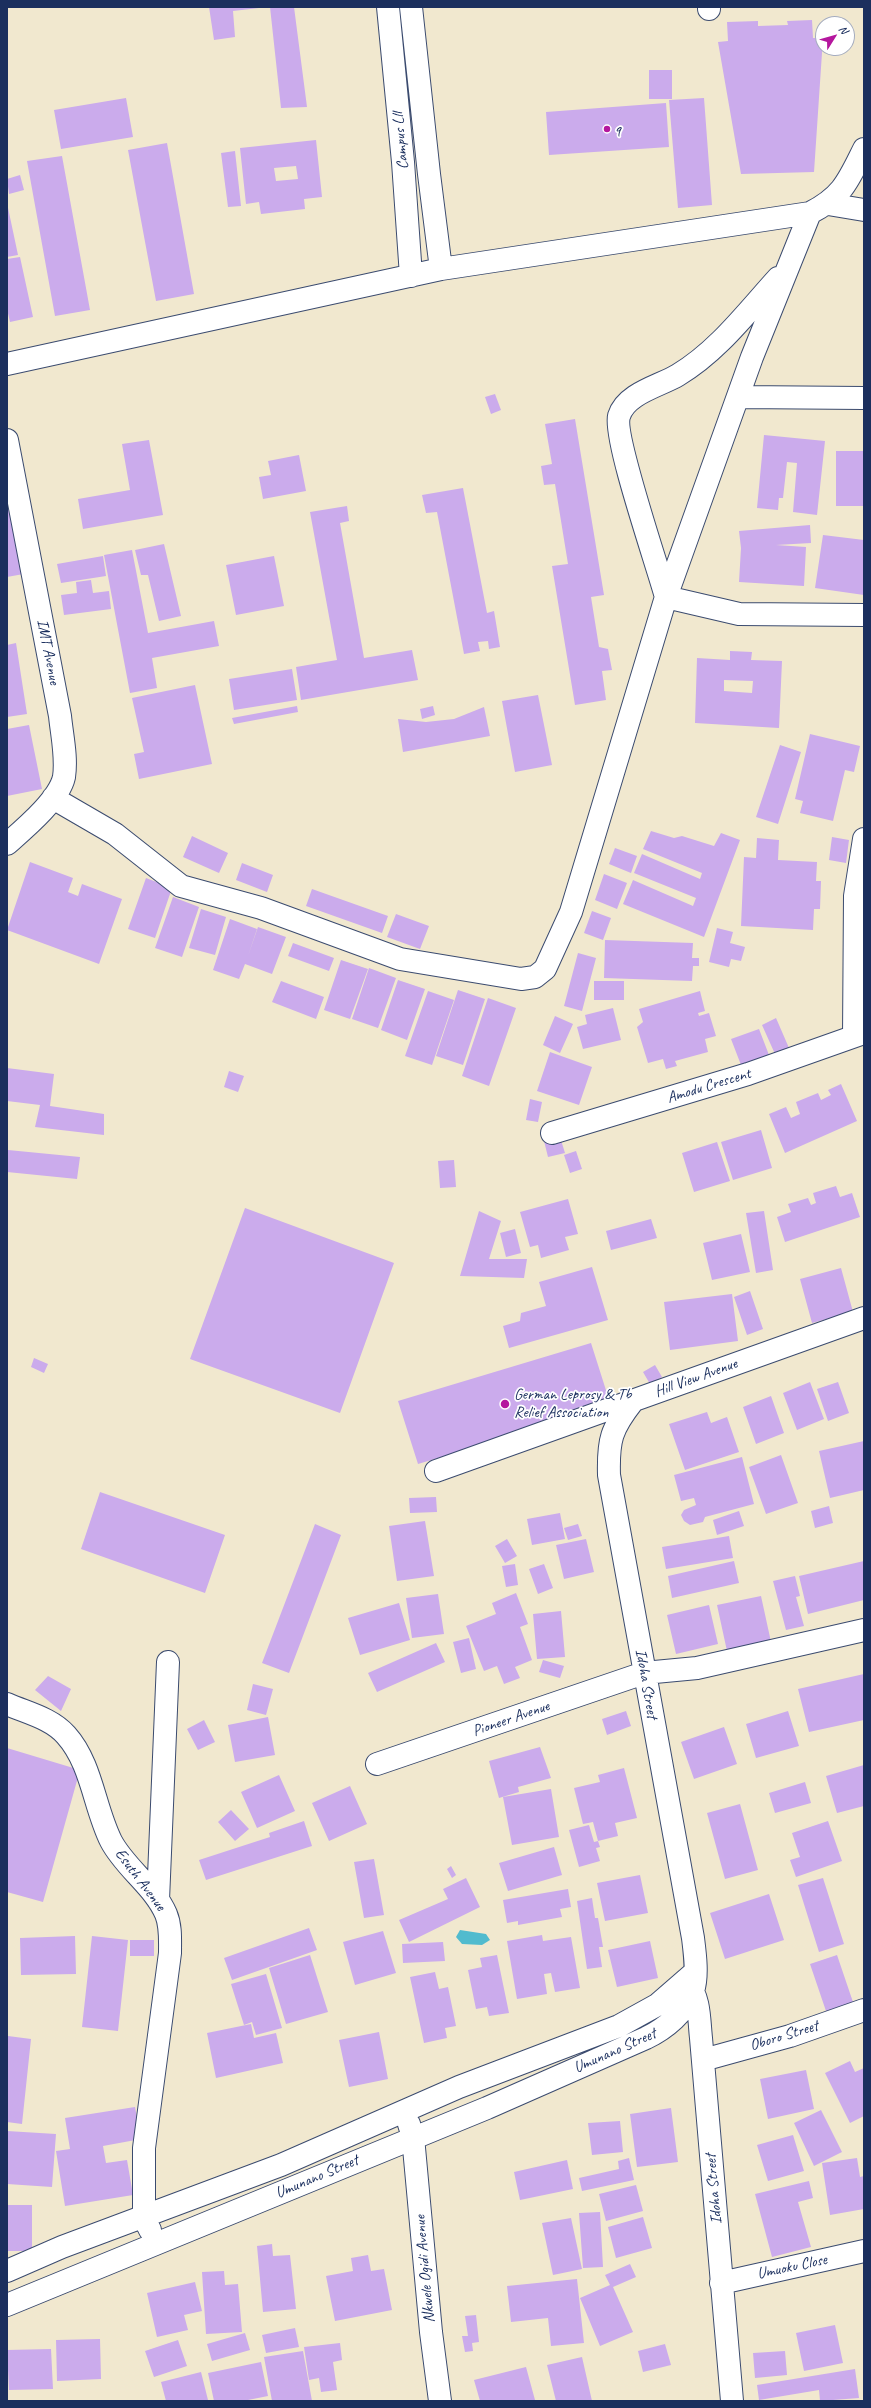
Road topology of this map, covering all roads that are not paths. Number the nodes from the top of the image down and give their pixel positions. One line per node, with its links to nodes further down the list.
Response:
1 (388, 7): 8 (street, Campus Lll)
2 (411, 7): 7 (street)
3 (864, 149): 4 (street)
4 (819, 208): 5 (street); 6 (street); 7 (street)
5 (864, 210)
6 (788, 268): 10 (street); 13 (street)
7 (441, 269): 8 (street)
8 (411, 276): 9 (street)
9 (7, 364)
10 (738, 397): 11 (street); 13 (street)
11 (864, 398)
12 (7, 440): 15 (street, IMT Avenue)
13 (666, 597): 14 (street); 15 (street)
14 (864, 614)
15 (53, 798): 17 (street, IMT Avenue)
16 (864, 839): 18 (street)
17 (7, 844)
18 (859, 1035): 19 (street, Amodu Crescent)
19 (552, 1133)
20 (864, 1318): 21 (street, Hill View Avenue)
21 (632, 1401): 22 (street, Hill View Avenue); 25 (street, Idoha Street)
22 (436, 1471)
23 (864, 1630): 25 (street, Pioneer Avenue)
24 (168, 1662): 28 (street)
25 (644, 1673): 27 (street, Pioneer Avenue); 29 (street, Idoha Street)
26 (7, 1704): 28 (street, Esuth Avenue)
27 (377, 1764)
28 (158, 1900): 34 (street, Esuth Avenue)
29 (691, 1981): 31 (street, Idoha Street); 32 (street, Umunano Street); 33 (street, Umunano Street)
30 (864, 2010): 31 (street, Oboro Street)
31 (703, 2060): 38 (street, Idoha Street)
32 (405, 2112): 33 (street, Nkwele Ogidi Avenue); 34 (street, Umunano Street)
33 (413, 2136): 35 (street, Umunano Street); 40 (street, Nkwele Ogidi Avenue)
34 (144, 2218): 35 (street); 37 (street, Umunano Street)
35 (157, 2243): 39 (street, Umunano Street)
36 (864, 2250): 38 (street, Umuoku Close)
37 (7, 2271)
38 (721, 2283): 41 (street, Idoha Street)
39 (7, 2305)
40 (440, 2401)
41 (732, 2401)

